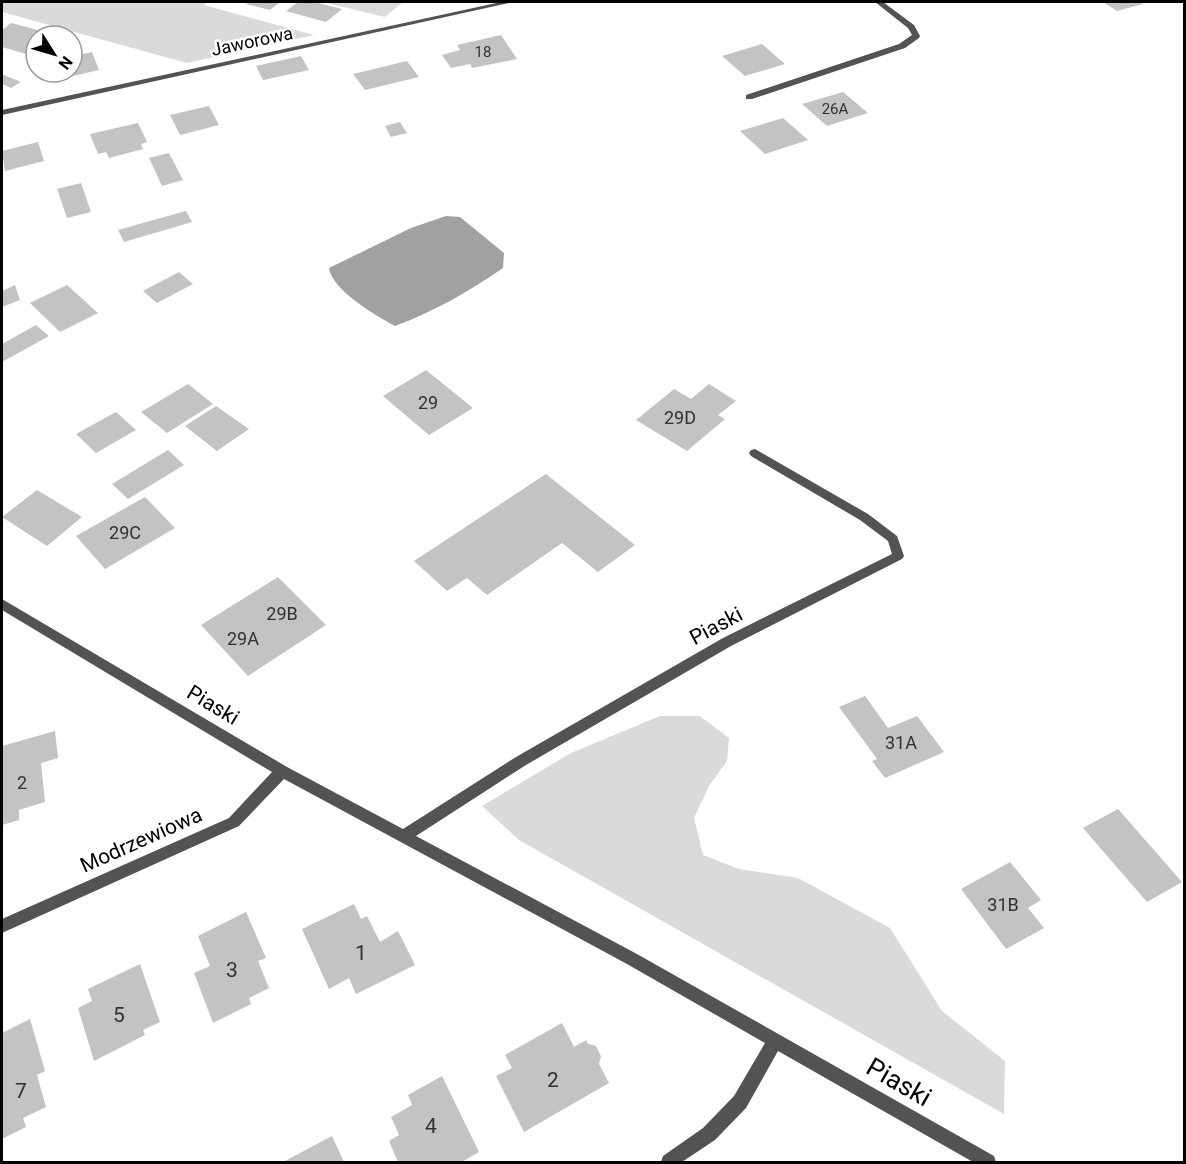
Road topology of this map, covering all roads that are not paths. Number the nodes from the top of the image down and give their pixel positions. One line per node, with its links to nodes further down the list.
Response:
1 (509, 2): 4 (street, Jaworowa)
2 (879, 2): 3 (street)
3 (749, 97)
4 (2, 113)
5 (756, 453): 8 (street, Piaski)
6 (2, 604): 7 (street, Piaski)
7 (282, 771): 8 (street, Piaski); 9 (street, Modrzewiowa)
8 (406, 835): 10 (street, Piaski)
9 (2, 926)
10 (776, 1040): 11 (street); 12 (street, Piaski)
11 (669, 1162)
12 (988, 1162)

